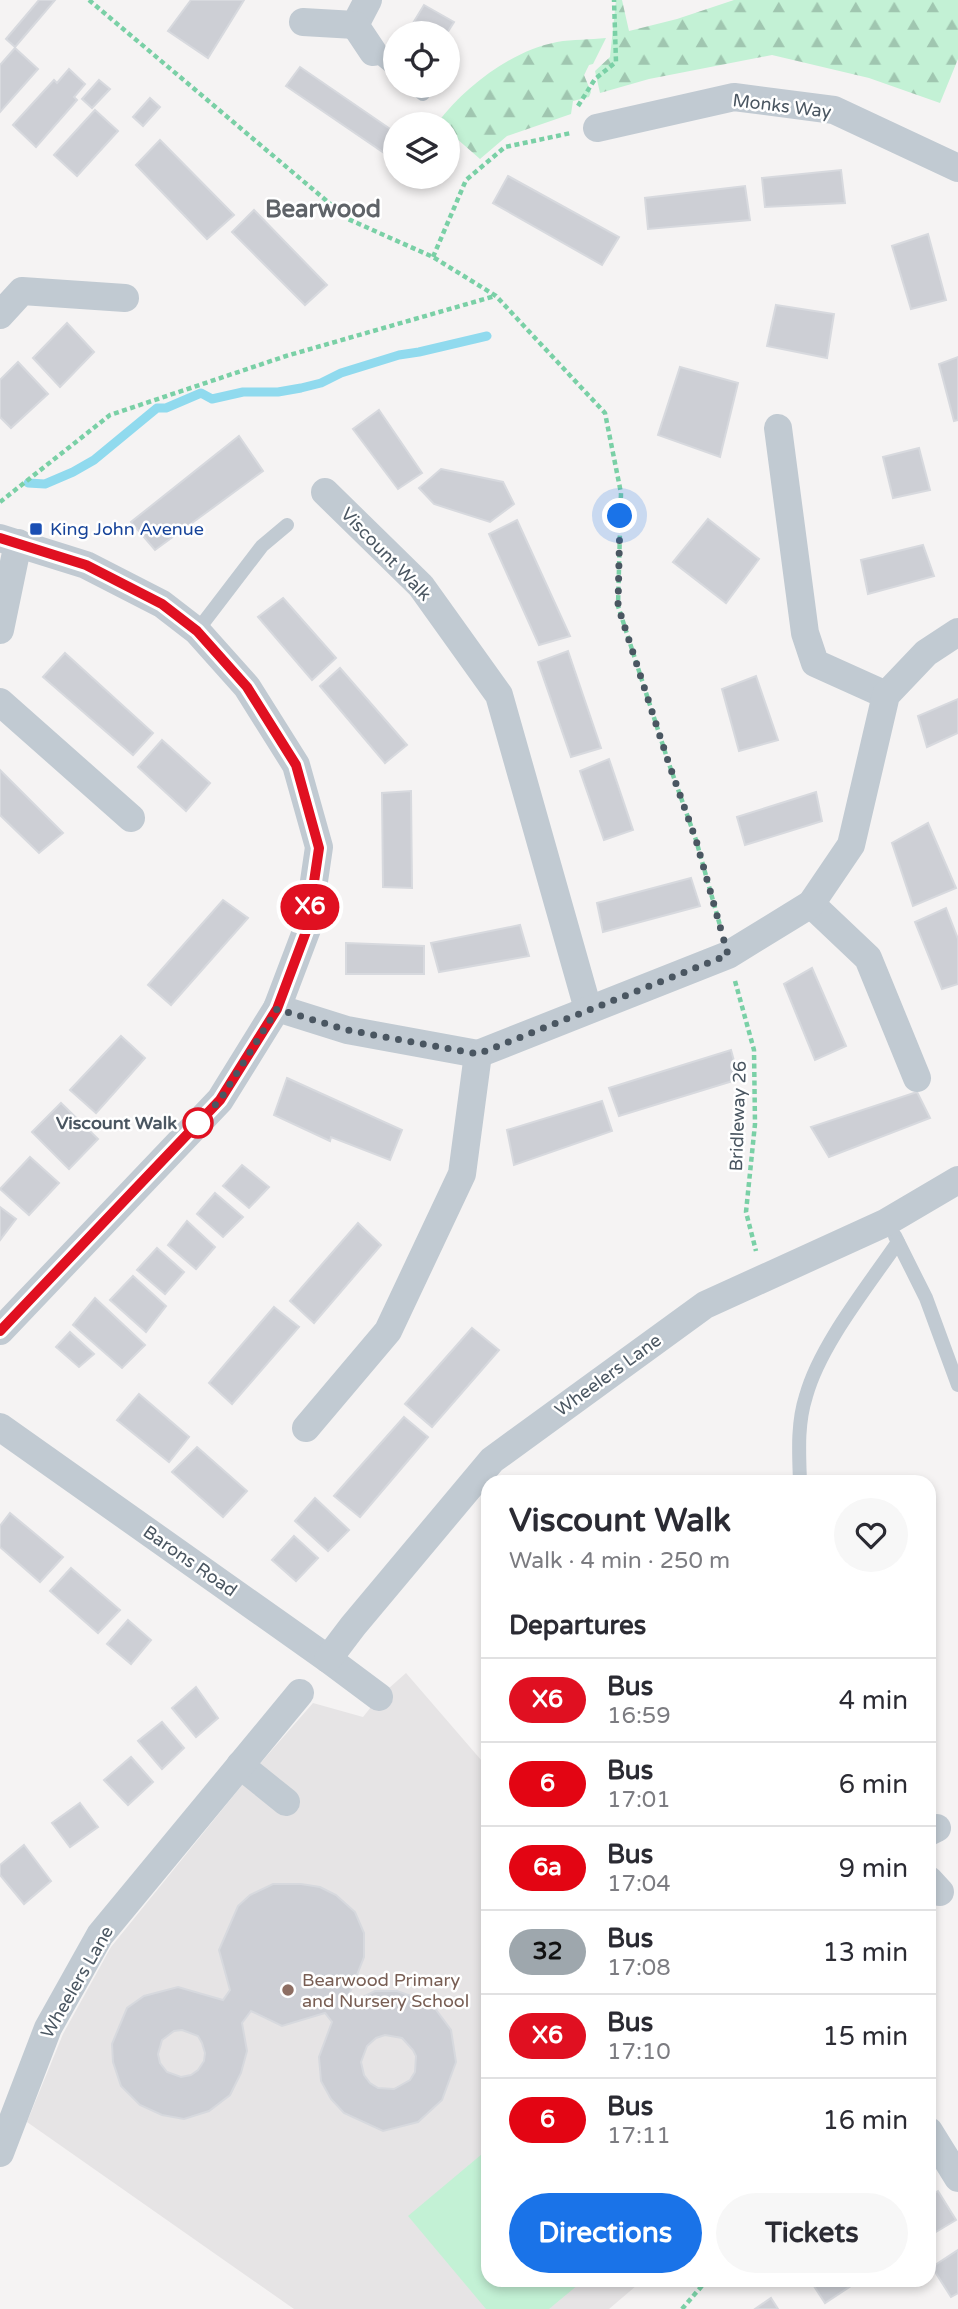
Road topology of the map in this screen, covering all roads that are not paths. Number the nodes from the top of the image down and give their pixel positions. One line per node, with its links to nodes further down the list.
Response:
1 (368, 0): 3 (street)
2 (303, 22): 3 (street)
3 (355, 25): 4 (street)
4 (373, 52): 5 (lane)
5 (383, 60)
6 (580, 123): 7 (street, Monks Way)
7 (958, 168)
8 (125, 298): 9 (street)
9 (0, 315)
10 (778, 428): 17 (street)
11 (326, 492): 22 (street, Viscount Walk)
12 (287, 526): 15 (lane)
13 (9, 540): 14 (street); 15 (street)
14 (0, 630)
15 (197, 631): 21 (street)
16 (958, 632): 17 (street)
17 (886, 695): 20 (street)
18 (0, 702): 19 (street)
19 (131, 818)
20 (811, 904): 22 (street); 24 (street)
21 (277, 1009): 23 (street); 27 (street)
22 (588, 1009): 23 (street)
23 (478, 1054): 30 (street)
24 (917, 1078)
25 (958, 1180): 26 (street, Wheelers Lane)
26 (893, 1232): 28 (lane); 31 (lane); 32 (street, Wheelers Lane)
27 (0, 1331)
28 (958, 1385)
29 (0, 1427): 32 (street, Barons Road)
30 (306, 1428)
31 (800, 1475)
32 (328, 1659): 34 (street, Barons Road)
33 (300, 1693): 35 (street, Wheelers Lane)
34 (379, 1697)
35 (240, 1765): 36 (street); 38 (street, Wheelers Lane)
36 (286, 1802)
37 (936, 2151): 39 (street)
38 (0, 2153)
39 (958, 2178)

